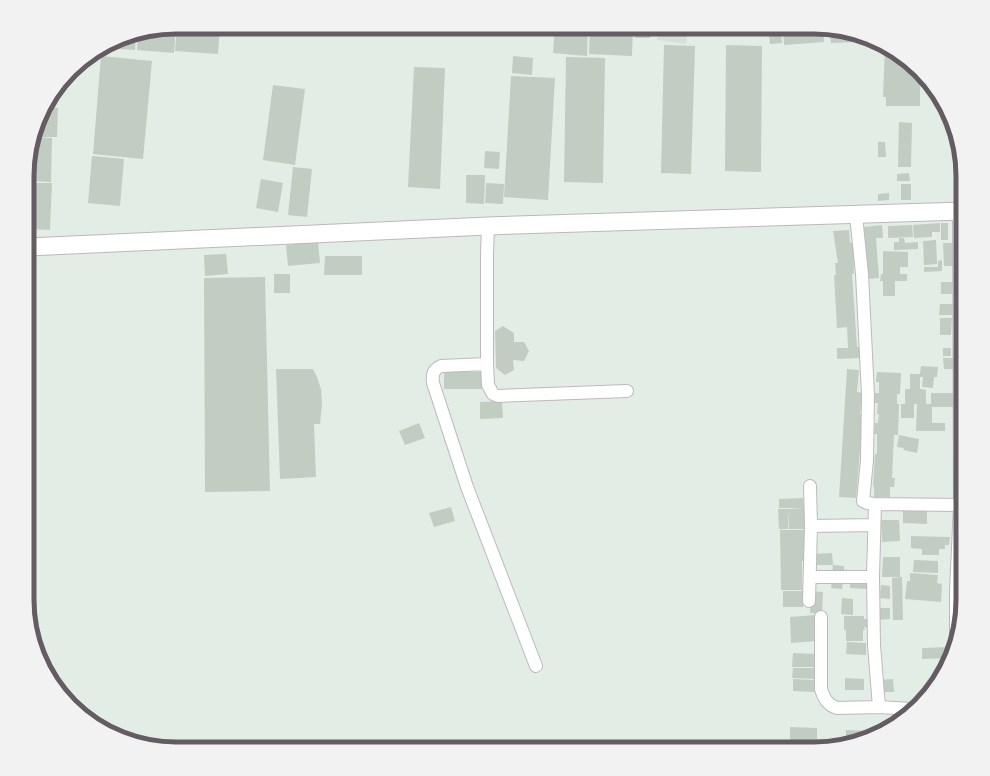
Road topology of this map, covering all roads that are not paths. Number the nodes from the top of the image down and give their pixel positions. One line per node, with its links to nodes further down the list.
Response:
1 (956, 211): 2 (main road)
2 (856, 215): 3 (main road); 8 (street)
3 (488, 226): 4 (main road); 5 (street)
4 (34, 247)
5 (487, 364): 6 (street); 18 (street)
6 (627, 391)
7 (810, 486): 11 (street)
8 (875, 504): 9 (street); 10 (street)
9 (956, 505)
10 (874, 525): 11 (street); 13 (street)
11 (811, 526): 12 (street)
12 (810, 576): 13 (street); 15 (street)
13 (873, 577): 19 (street)
14 (956, 591): 16 (street)
15 (809, 601)
16 (956, 610)
17 (820, 617): 19 (street)
18 (536, 666)
19 (879, 707): 20 (street)
20 (906, 709)

